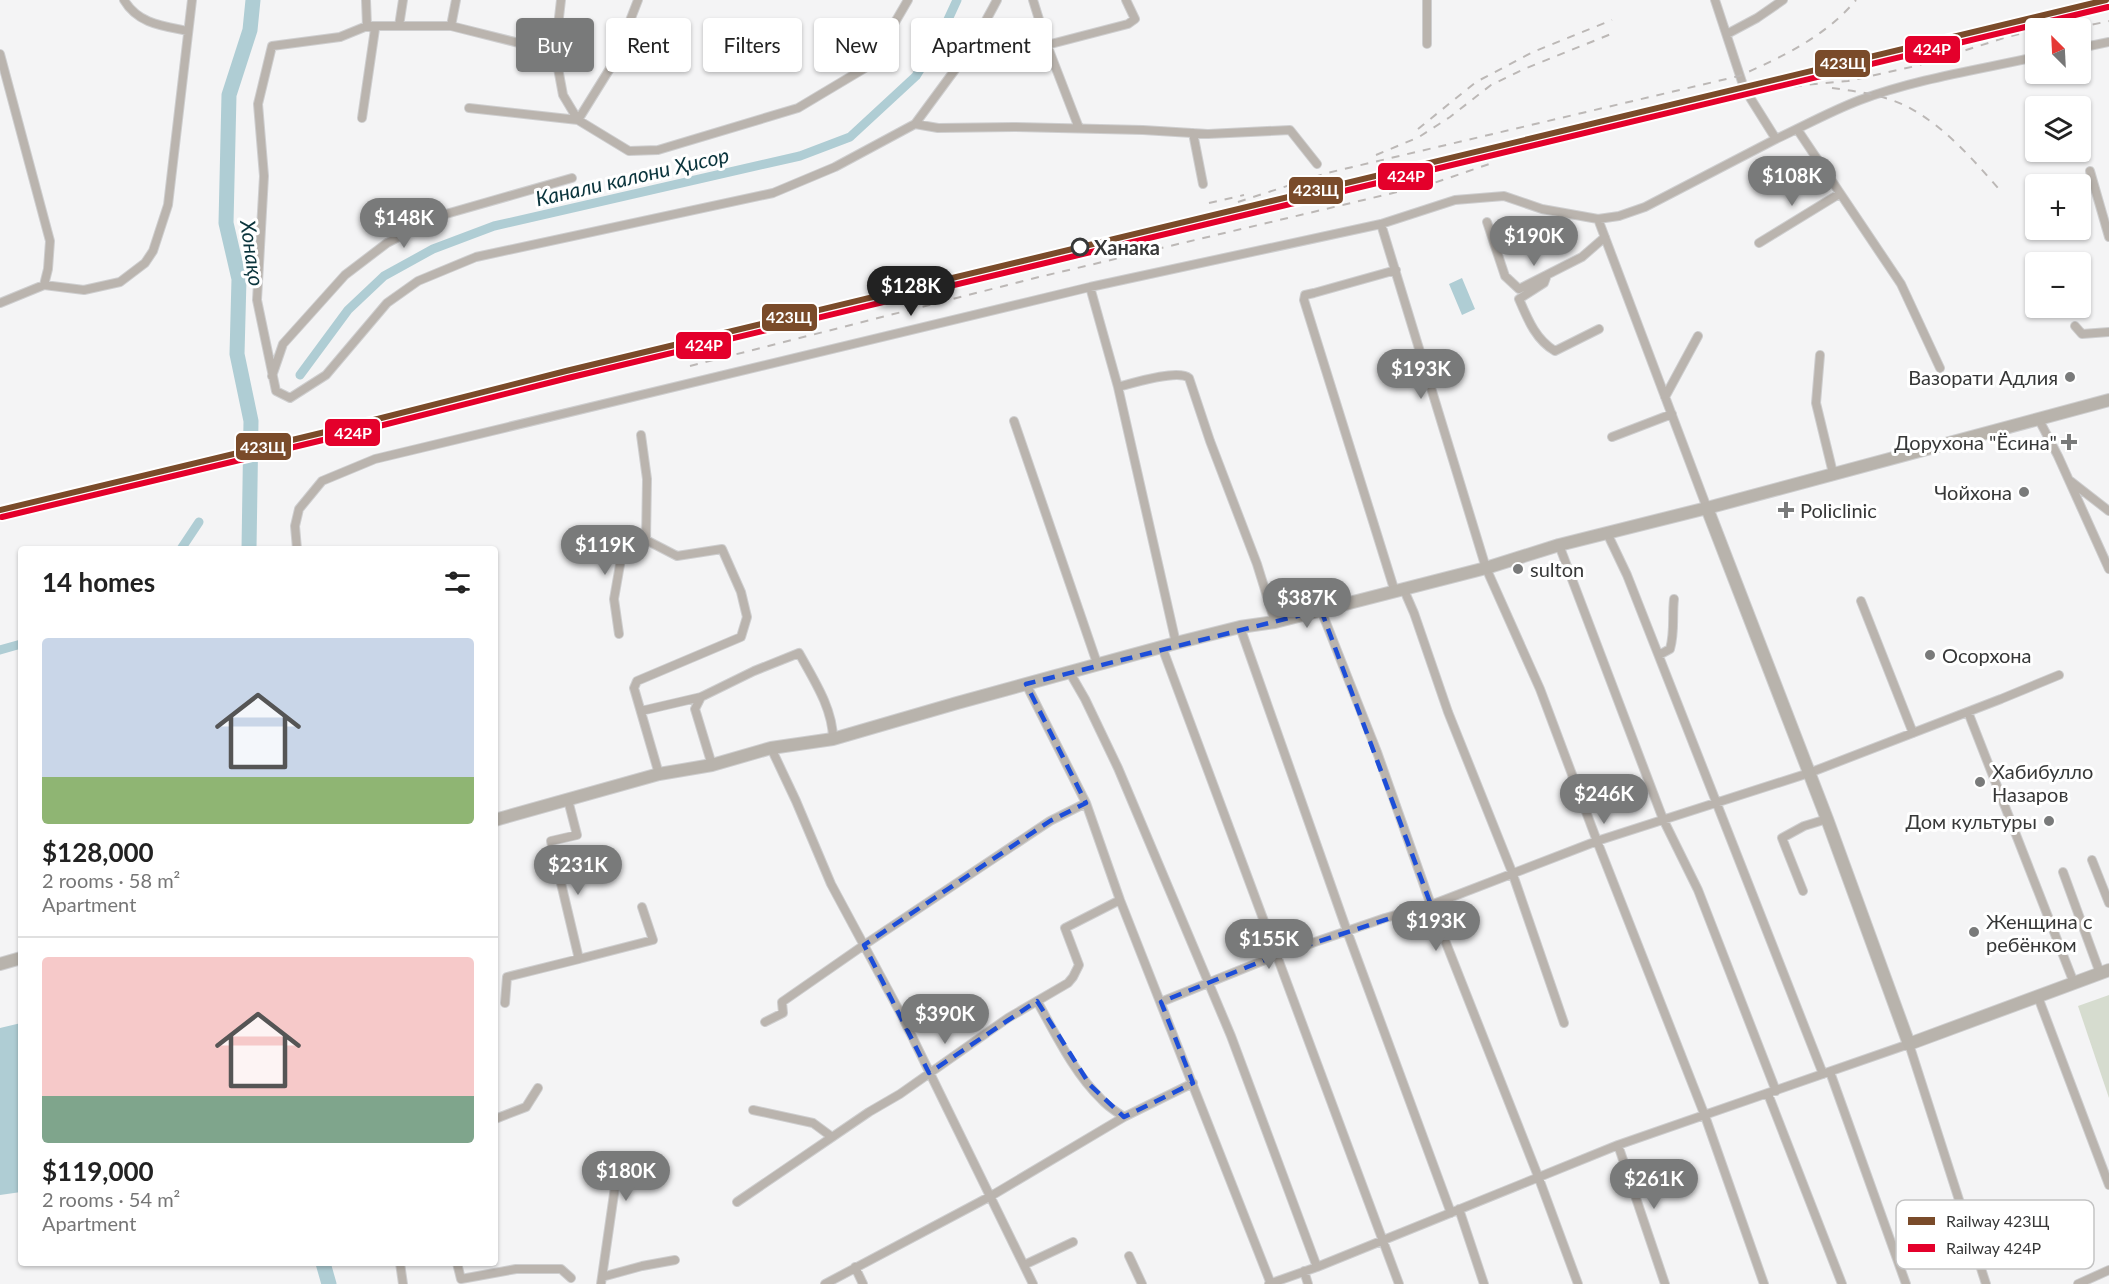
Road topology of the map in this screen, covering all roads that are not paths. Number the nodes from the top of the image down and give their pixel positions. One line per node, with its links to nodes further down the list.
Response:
1 (124, 0): 21 (street)
2 (192, 0): 21 (street)
3 (366, 0): 18 (street)
4 (403, 0): 19 (street)
5 (456, 0): 20 (street)
6 (561, 0): 15 (street)
7 (638, 0): 35 (street)
8 (908, 0): 35 (street)
9 (997, 0): 16 (street)
10 (1033, 0): 17 (street)
11 (1126, 0): 25 (street)
12 (1426, 0): 26 (street)
13 (1715, 0): 22 (street)
14 (1783, 0): 22 (street)
15 (559, 18)
16 (987, 18)
17 (1039, 18)
18 (367, 26): 19 (street); 34 (street); 63 (street)
19 (399, 26): 20 (street)
20 (451, 26): 23 (street)
21 (188, 31): 54 (street)
22 (1727, 34): 40 (street)
23 (516, 42)
24 (2109, 42): 27 (street)
25 (1052, 44)
26 (1427, 44)
27 (2091, 46)
28 (0, 54): 54 (street)
29 (1052, 58): 37 (street)
30 (2025, 59): 38 (street)
31 (559, 72): 35 (street)
32 (953, 72): 36 (street)
33 (469, 108): 35 (street)
34 (362, 118)
35 (578, 120)
36 (915, 124): 37 (street); 63 (street)
37 (1079, 128): 39 (street)
38 (1797, 129): 40 (street); 45 (street)
39 (1193, 133): 41 (street); 44 (street)
40 (1776, 139): 46 (street)
41 (1317, 164)
42 (2090, 171): 50 (street)
43 (572, 178): 63 (street)
44 (1203, 184)
45 (1839, 194): 51 (street); 62 (street)
46 (1598, 219): 48 (street); 49 (street)
47 (1487, 222): 53 (street)
48 (1381, 224): 52 (street); 55 (street)
49 (1605, 237): 53 (street); 65 (street)
50 (2109, 237)
51 (1759, 243)
52 (1396, 270): 80 (street); 82 (street)
53 (1547, 275): 58 (street)
54 (44, 285): 56 (street)
55 (1090, 287): 64 (street); 79 (street)
56 (0, 303)
57 (2075, 326): 59 (street)
58 (1599, 329)
59 (2109, 332)
60 (1698, 336): 65 (street)
61 (1820, 355): 72 (street)
62 (1940, 368)
63 (272, 376)
64 (1118, 387): 86 (street); 89 (street)
65 (1665, 397): 67 (street)
66 (2109, 400): 68 (street)
67 (1672, 414): 71 (street); 74 (street)
68 (2038, 418): 72 (street); 73 (street)
69 (1014, 421): 92 (street)
70 (641, 435): 77 (street)
71 (1612, 437)
72 (1833, 473): 74 (street)
73 (2068, 480): 75 (street); 81 (street)
74 (1707, 508): 76 (street); 103 (street)
75 (2109, 511)
76 (1607, 533): 78 (street); 91 (street)
77 (646, 540): 88 (street); 97 (street)
78 (1559, 545): 80 (street); 109 (street)
79 (297, 546)
80 (1486, 568): 82 (street); 111 (street)
81 (2109, 569)
82 (1399, 590): 85 (street); 113 (street)
83 (1674, 599): 91 (street)
84 (1861, 600): 99 (street)
85 (1321, 610): 86 (street); 118 (street)
86 (1275, 622): 87 (street)
87 (1240, 627): 89 (street); 120 (street)
88 (619, 634)
89 (1176, 643): 90 (street)
90 (1162, 647): 92 (street); 122 (street)
91 (1659, 655): 106 (street)
92 (1098, 666): 93 (street)
93 (1070, 673): 95 (street); 127 (street)
94 (2059, 675): 98 (street)
95 (1026, 684): 100 (street); 107 (street)
96 (701, 697): 97 (street); 100 (street); 102 (street)
97 (641, 711): 104 (street)
98 (1968, 712): 99 (street); 128 (street)
99 (1913, 733): 103 (street)
100 (833, 739): 101 (street)
101 (771, 748): 102 (street); 121 (street)
102 (712, 765): 104 (street)
103 (1809, 773): 106 (street); 110 (street)
104 (659, 774): 105 (street)
105 (568, 800): 108 (street); 124 (street)
106 (1716, 802): 109 (street); 137 (street)
107 (1086, 803): 116 (street); 121 (street)
108 (498, 819)
109 (1663, 819): 111 (street); 140 (street)
110 (1827, 819): 115 (street); 135 (street)
111 (1597, 841): 113 (street); 142 (street)
112 (2092, 860): 117 (street)
113 (1512, 872): 118 (street); 134 (street)
114 (2063, 872): 126 (street)
115 (1803, 891)
116 (1120, 900): 130 (street); 131 (street)
117 (2109, 903)
118 (1431, 905): 120 (street); 148 (street)
119 (642, 907): 124 (street)
120 (1347, 931): 122 (street); 153 (street)
121 (864, 945): 133 (street); 136 (street)
122 (1277, 955): 127 (street); 154 (street)
123 (18, 959): 125 (street)
124 (579, 959): 132 (street)
125 (0, 964)
126 (2105, 972): 128 (street)
127 (1209, 983): 131 (street); 162 (street)
128 (2074, 983): 129 (street)
129 (2038, 997): 135 (street); 149 (street)
130 (1037, 1002): 136 (street); 143 (street)
131 (1161, 1002): 138 (street)
132 (506, 1003)
133 (765, 1022)
134 (1564, 1023)
135 (1909, 1044): 137 (street); 151 (street)
136 (929, 1073): 145 (street); 150 (street)
137 (1826, 1073): 140 (street); 157 (street)
138 (1193, 1083): 143 (street); 175 (street)
139 (538, 1088): 144 (street)
140 (1772, 1093): 142 (street); 182 (street)
141 (753, 1110): 145 (street)
142 (1705, 1116): 146 (street); 181 (street)
143 (1124, 1117): 150 (street)
144 (498, 1118)
145 (832, 1137): 152 (street)
146 (1618, 1145): 148 (street); 180 (street)
147 (586, 1169): 169 (street)
148 (1538, 1176): 153 (street); 179 (street)
149 (2109, 1185)
150 (992, 1196): 159 (street); 163 (street)
151 (1959, 1200)
152 (737, 1202)
153 (1455, 1211): 154 (street); 178 (street)
154 (1383, 1240): 162 (street); 177 (street)
155 (1073, 1242): 159 (street)
156 (1129, 1256): 174 (street)
157 (1896, 1258)
158 (675, 1260): 169 (street)
159 (1024, 1265): 173 (street)
160 (400, 1266): 170 (street)
161 (458, 1266): 168 (street)
162 (1317, 1266): 167 (street)
163 (855, 1267): 171 (street); 172 (street)
164 (1900, 1269): 183 (street)
165 (1981, 1269): 184 (street)
166 (2109, 1270): 185 (street)
167 (1304, 1271): 175 (street); 176 (street)
168 (572, 1278)
169 (601, 1281)
170 (403, 1284)
171 (825, 1284)
172 (863, 1284)
173 (1033, 1284)
174 (1142, 1284)
175 (1270, 1284)
176 (1308, 1284)
177 (1399, 1284)
178 (1484, 1284)
179 (1578, 1284)
180 (1665, 1284)
181 (1764, 1284)
182 (1842, 1284)
183 (1906, 1284)
184 (1986, 1284)
185 (2078, 1284)

